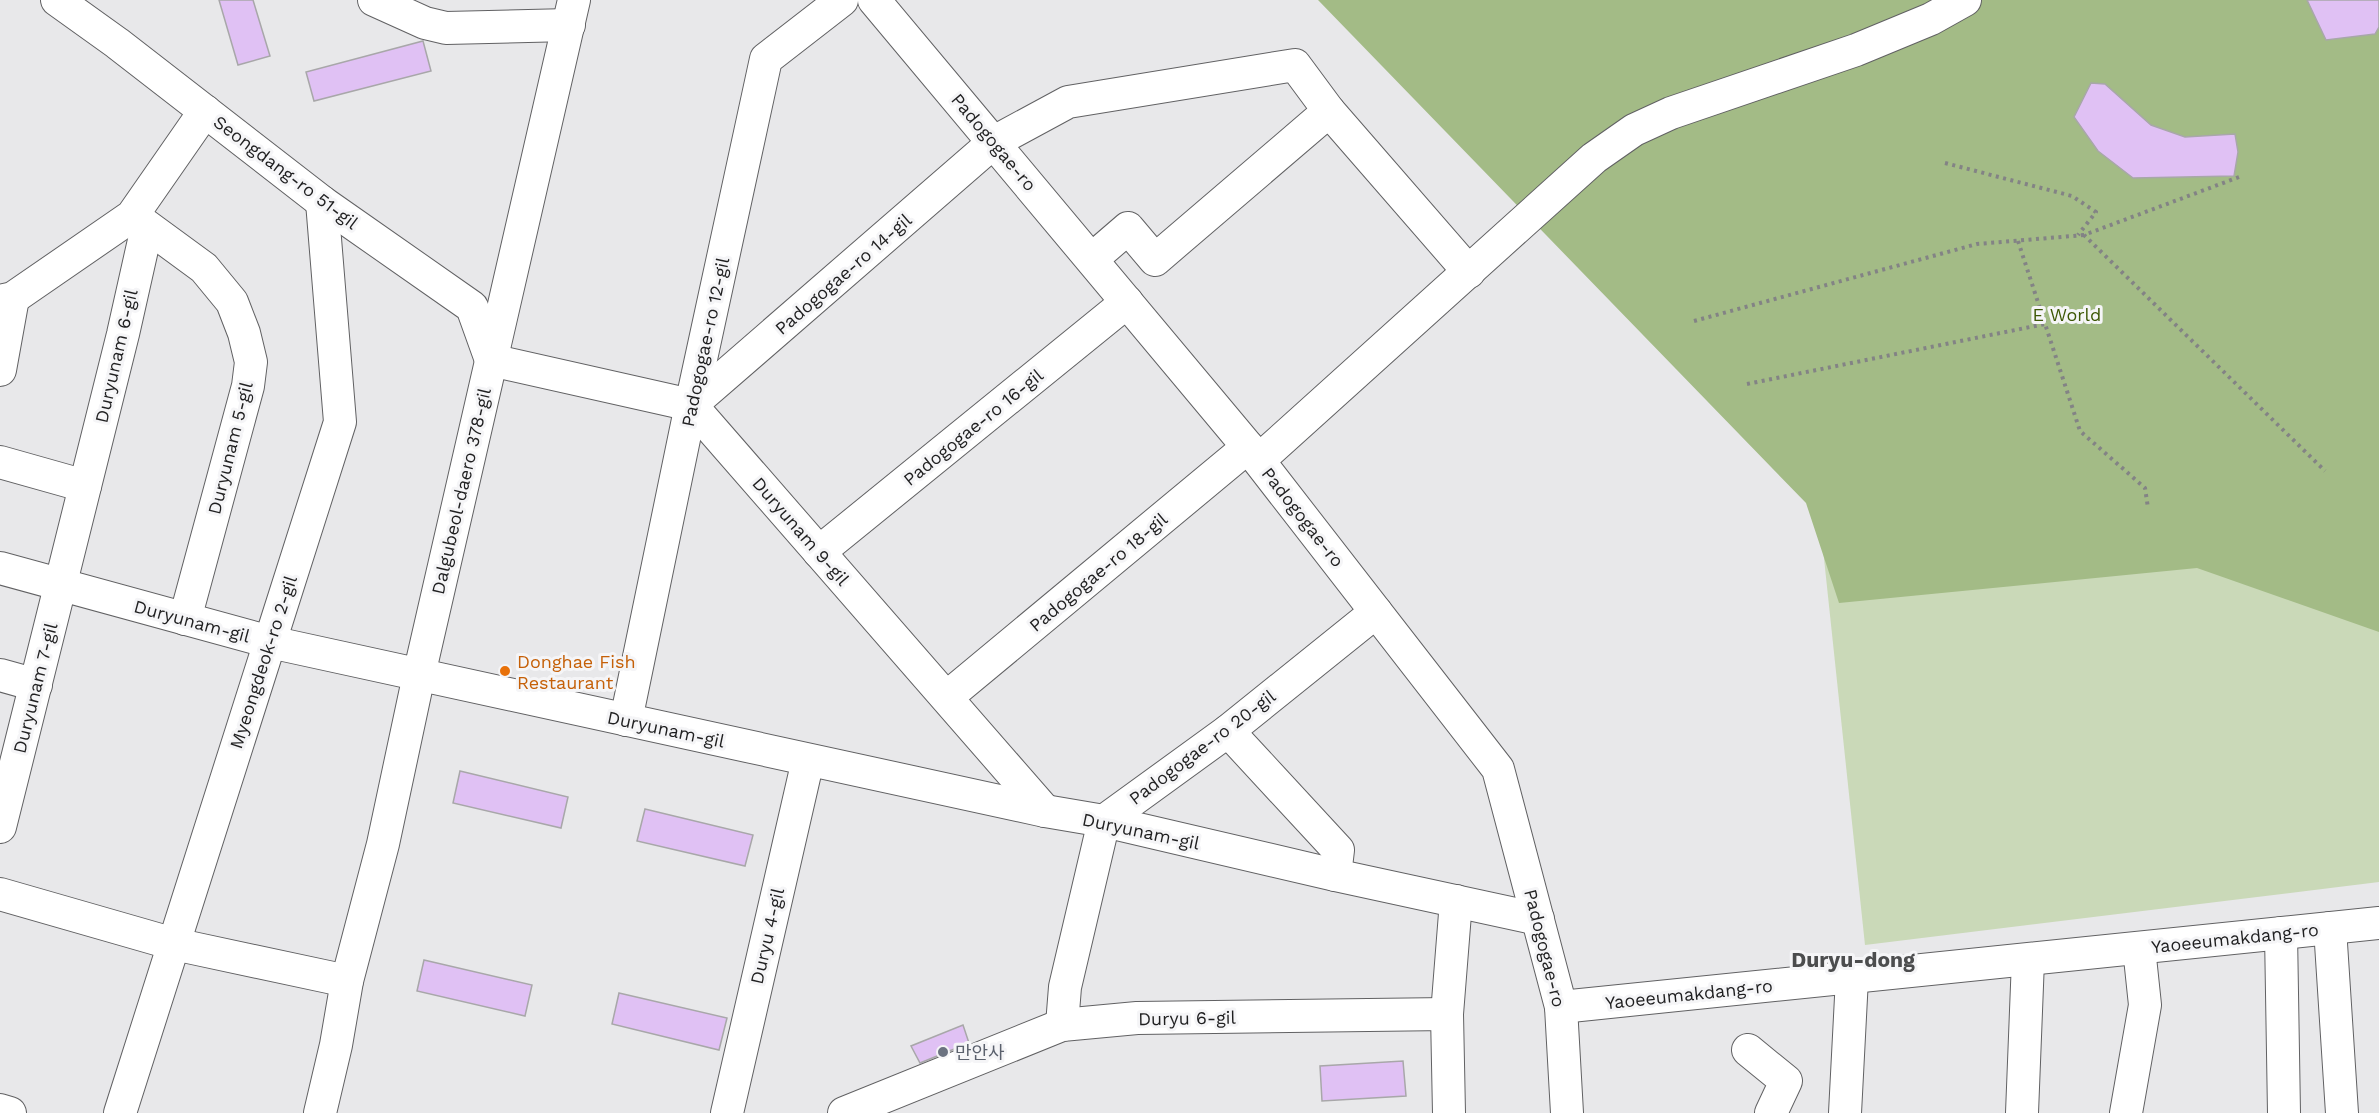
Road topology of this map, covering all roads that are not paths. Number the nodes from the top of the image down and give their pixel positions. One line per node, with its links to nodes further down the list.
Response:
1 (57, 0): 7 (street, Seongdang-ro 51-gil)
2 (374, 0): 6 (street)
3 (842, 0): 18 (street, Padogogae-ro 12-gil)
4 (874, 0): 9 (street, Padogogae-ro)
5 (1965, 0): 13 (street, Padogogae-ro 18-gil)
6 (572, 12): 16 (street, Dalgubeol-daero 378-gil)
7 (205, 111): 10 (street, Seongdang-ro 51-gil); 11 (street, Duryunam 6-gil)
8 (1329, 111): 9 (street, Padogogae-ro 14-gil); 12 (street); 13 (street)
9 (994, 142): 12 (street, Padogogae-ro); 18 (street, Padogogae-ro 14-gil)
10 (322, 202): 16 (street, Seongdang-ro 51-gil); 27 (street, Myeongdeok-ro 2-gil)
11 (139, 221): 14 (street); 21 (street, Duryunam 6-gil); 26 (street, Duryunam 5-gil)
12 (1092, 259): 15 (street, Padogogae-ro)
13 (1469, 272): 19 (street, Padogogae-ro 18-gil)
14 (7, 300): 17 (street)
15 (1127, 302): 19 (street, Padogogae-ro); 22 (street, Padogogae-ro 16-gil)
16 (491, 360): 18 (street); 29 (street, Dalgubeol-daero 378-gil)
17 (0, 370)
18 (691, 405): 22 (street, Duryunam 9-gil); 32 (street, Padogogae-ro 12-gil)
19 (1254, 454): 25 (street, Padogogae-ro); 31 (street, Padogogae-ro 18-gil)
20 (0, 462): 21 (street)
21 (85, 486): 24 (street, Duryunam 6-gil)
22 (819, 552): 31 (street, Duryunam 9-gil)
23 (0, 568): 24 (street, Duryunam-gil)
24 (61, 585): 26 (street, Duryunam-gil); 30 (street, Duryunam 7-gil)
25 (1377, 612): 33 (street, Padogogae-ro 20-gil); 41 (street, Padogogae-ro)
26 (185, 619): 27 (street, Duryunam-gil)
27 (270, 642): 29 (street, Duryunam-gil); 45 (street, Myeongdeok-ro 2-gil)
28 (0, 675): 30 (street)
29 (419, 675): 32 (street, Duryunam-gil); 49 (street, Dalgubeol-daero 378-gil)
30 (36, 684): 37 (street, Duryunam 7-gil)
31 (947, 697): 35 (street, Duryunam 9-gil)
32 (626, 720): 34 (street, Duryunam-gil)
33 (1228, 730): 36 (street, Padogogae-ro 20-gil); 38 (street)
34 (808, 760): 35 (street, Duryunam-gil); 58 (street, Duryu 4-gil)
35 (1045, 812): 36 (street, Duryunam-gil)
36 (1104, 821): 38 (street, Duryunam-gil); 52 (street)
37 (0, 827)
38 (1335, 875): 40 (street, Duryunam-gil)
39 (0, 894): 45 (street)
40 (1456, 901): 41 (street, Duryunam-gil); 51 (street)
41 (1538, 919): 50 (street, Padogogae-ro)
42 (2379, 923): 43 (street, Yaoeeumakdang-ro)
43 (2331, 928): 44 (street, Yaoeeumakdang-ro); 67 (street, Yaoeeumakdang-ro)
44 (2281, 933): 46 (street, Yaoeeumakdang-ro); 66 (street)
45 (174, 944): 49 (street); 56 (street, Myeongdeok-ro 2-gil)
46 (2139, 948): 47 (street, Yaoeeumakdang-ro); 65 (street, Yaoeeumakdang-ro)
47 (2028, 960): 48 (street, Yaoeeumakdang-ro); 64 (street)
48 (1852, 978): 50 (street, Yaoeeumakdang-ro); 63 (street)
49 (347, 981): 57 (street, Dalgubeol-daero 378-gil)
50 (1561, 1007): 61 (street, Padogogae-ro)
51 (1447, 1014): 52 (street, Duryu 6-gil); 60 (street)
52 (1062, 1025): 59 (street, Duryu 6-gil)
53 (1748, 1050): 62 (street)
54 (0, 1110): 55 (street)
55 (10, 1113)
56 (120, 1113)
57 (320, 1113)
58 (727, 1113)
59 (844, 1113)
60 (1449, 1113)
61 (1567, 1113)
62 (1770, 1113)
63 (1845, 1113)
64 (2022, 1113)
65 (2126, 1113)
66 (2284, 1113)
67 (2342, 1113)

